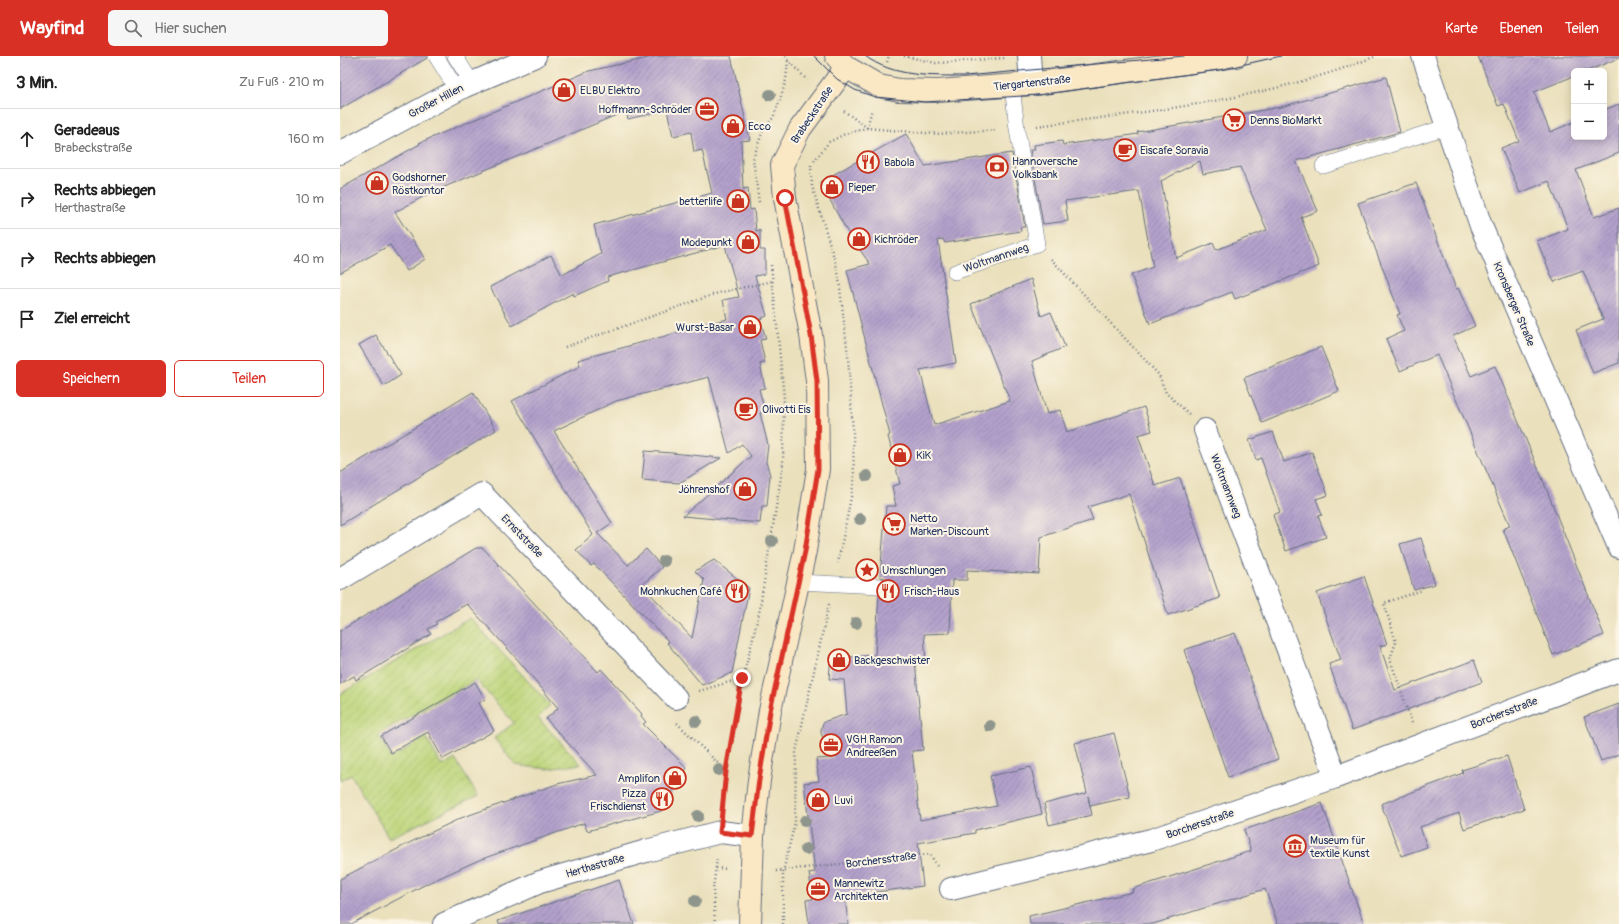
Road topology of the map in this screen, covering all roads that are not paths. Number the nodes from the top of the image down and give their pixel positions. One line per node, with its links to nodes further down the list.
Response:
1 (436, 56): 9 (lane)
2 (455, 56): 9 (lane)
3 (535, 56): 9 (street, Großer Hillen)
4 (1030, 56): 8 (street)
5 (1236, 56): 8 (main road, Tiergartenstraße)
6 (1423, 56): 10 (street, Kronsberger Straße)
7 (841, 62): 8 (main road, Tiergartenstraße); 17 (main road, Brabeckstraße)
8 (1021, 85): 13 (lane, Woltmannweg)
9 (464, 86): 11 (street, Großer Hillen)
10 (1446, 127): 12 (lane); 15 (street, Kronsberger Straße)
11 (340, 153)
12 (1323, 166)
13 (955, 272)
14 (1205, 430): 21 (street, Woltmannweg)
15 (1619, 547)
16 (340, 579): 20 (street, Ernststraße)
17 (798, 582): 18 (lane); 22 (main road, Brabeckstraße)
18 (880, 586)
19 (1619, 670): 21 (street, Borchersstraße)
20 (676, 698)
21 (1336, 777): 23 (street, Borchersstraße)
22 (752, 836): 24 (street, Herthastraße); 25 (main road, Brabeckstraße)
23 (951, 889)
24 (444, 924)
25 (750, 924)

